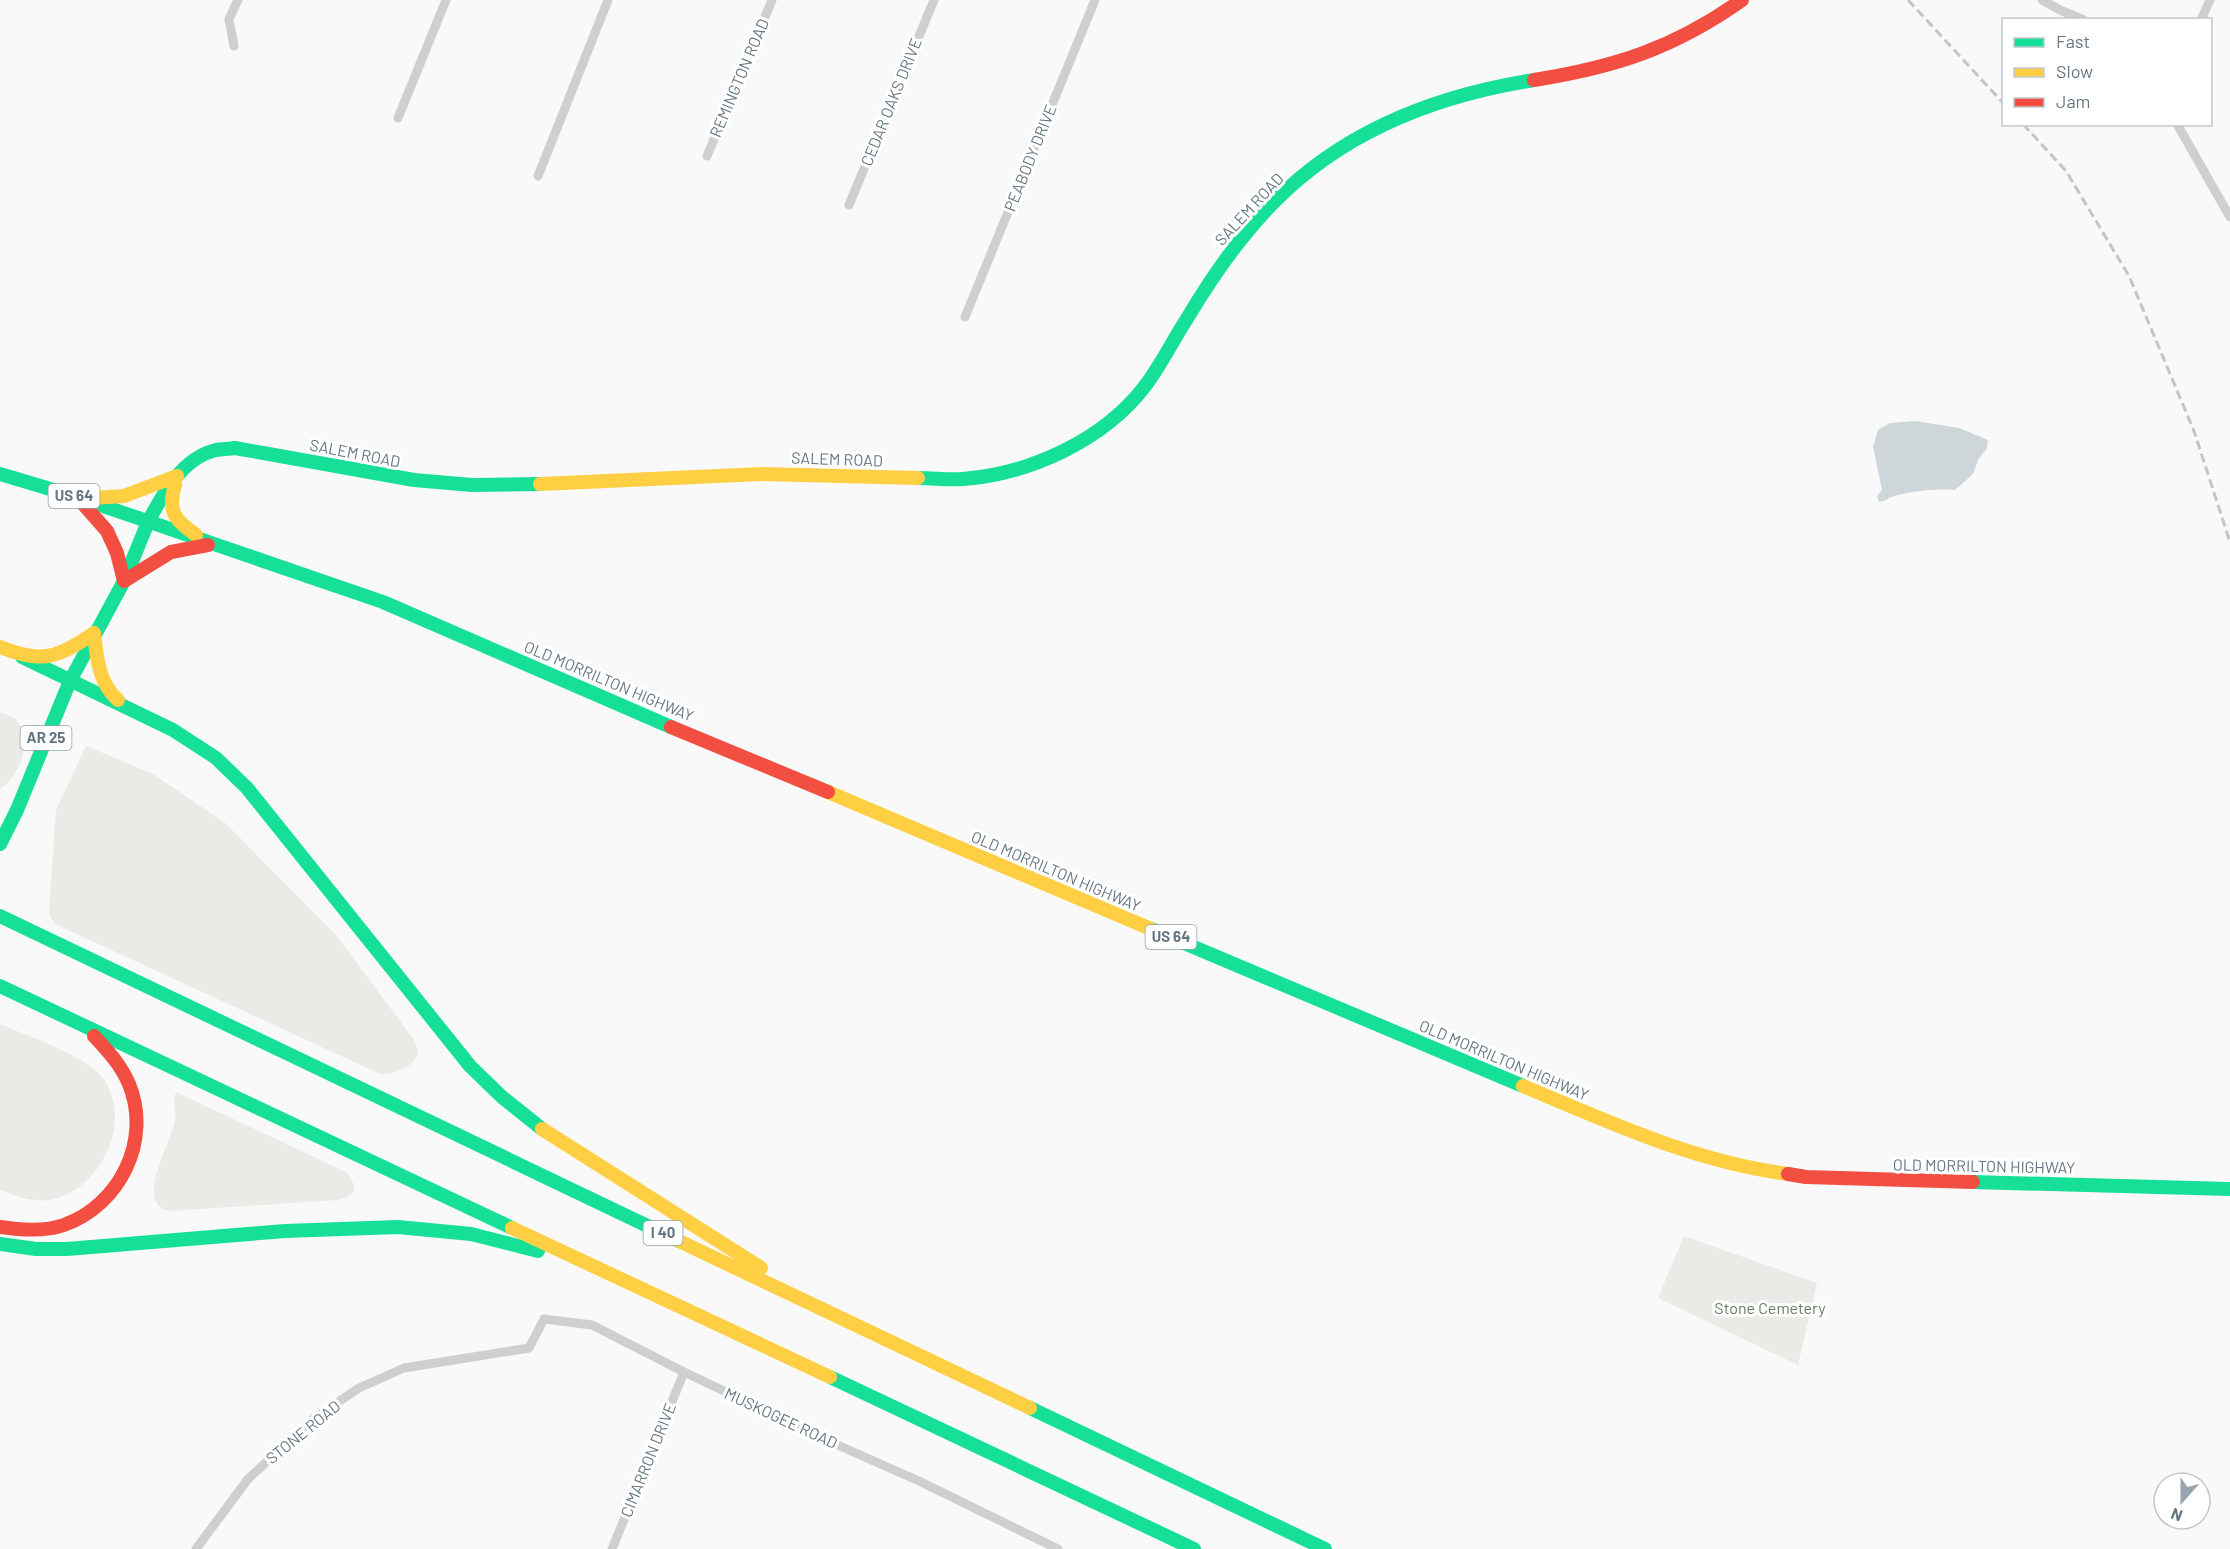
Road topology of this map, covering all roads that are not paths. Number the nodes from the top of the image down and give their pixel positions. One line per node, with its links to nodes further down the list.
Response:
1 (238, 0): 12 (street)
2 (447, 0): 13 (street)
3 (608, 0): 16 (street)
4 (772, 0): 15 (street, REMINGTON ROAD)
5 (934, 0): 17 (street, CEDAR OAKS DRIVE)
6 (1095, 0): 19 (street, PEABODY DRIVE)
7 (1742, 0): 21 (main road, SALEM ROAD)
8 (2042, 0): 10 (street)
9 (2210, 0): 11 (street)
10 (2079, 18)
11 (2203, 18)
12 (234, 46)
13 (398, 118)
14 (2177, 126): 18 (street)
15 (707, 156)
16 (538, 176)
17 (849, 205)
18 (2230, 217)
19 (966, 317)
20 (0, 474): 22 (main road, OLD MORRILTON HIGHWAY / US 64)
21 (179, 475): 22 (main road); 23 (main road, SALEM ROAD); 24 (main road)
22 (77, 497): 23 (main road, OLD MORRILTON HIGHWAY / US 64); 25 (main road)
23 (147, 522): 24 (main road, OLD MORRILTON HIGHWAY / US 64); 25 (main road, SALEM ROAD / AR 25)
24 (211, 544): 25 (main road); 35 (main road, OLD MORRILTON HIGHWAY / US 64)
25 (124, 581): 26 (main road, SALEM ROAD / AR 25)
26 (94, 633): 28 (main road); 29 (main road, SALEM ROAD / AR 25); 30 (main road)
27 (0, 647): 28 (main road)
28 (22, 657): 29 (main road)
29 (70, 681): 30 (main road); 31 (main road, SALEM ROAD / AR 25)
30 (140, 714): 39 (main road)
31 (0, 844)
32 (0, 916): 39 (main road, I 40)
33 (0, 986): 34 (main road)
34 (73, 1021): 36 (main road); 38 (main road)
35 (2230, 1189)
36 (0, 1227)
37 (0, 1244): 38 (main road)
38 (600, 1271): 45 (main road)
39 (828, 1310): 46 (main road, I 40)
40 (515, 1352): 41 (street, MUSKOGEE ROAD); 42 (street, STONE ROAD)
41 (684, 1372): 43 (street, CIMARRON DRIVE); 44 (street, MUSKOGEE ROAD)
42 (196, 1549)
43 (612, 1549)
44 (1058, 1549)
45 (1194, 1549)
46 (1325, 1549)

